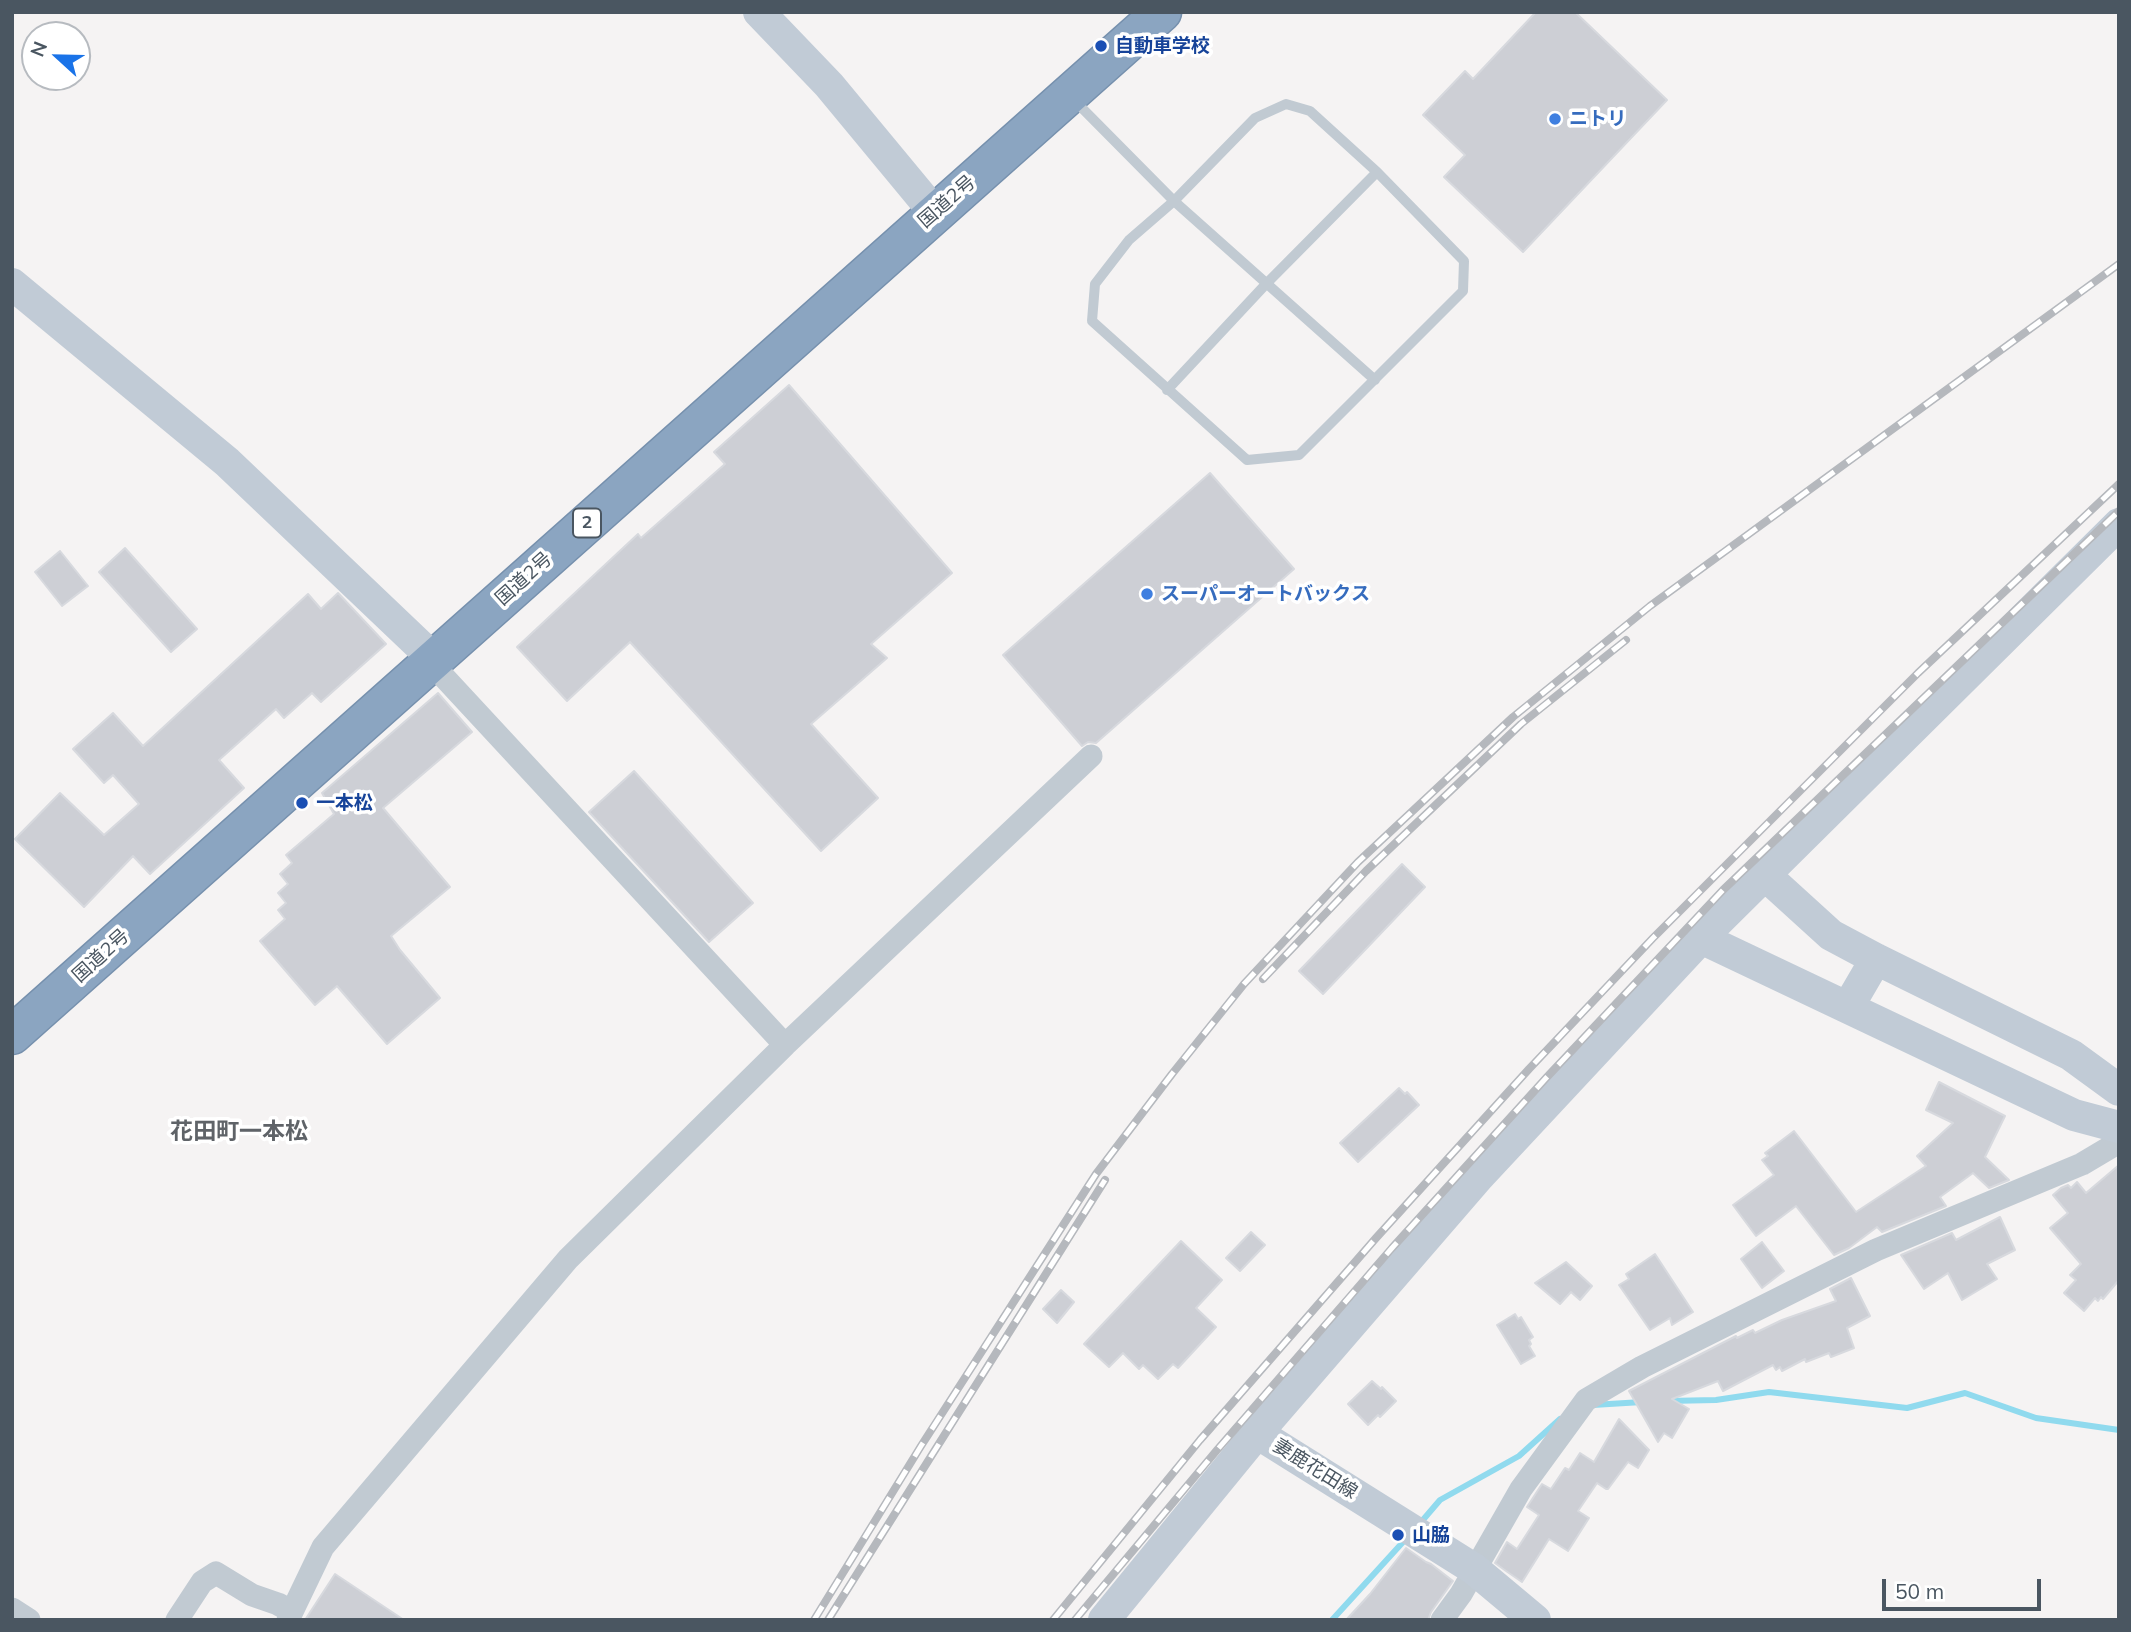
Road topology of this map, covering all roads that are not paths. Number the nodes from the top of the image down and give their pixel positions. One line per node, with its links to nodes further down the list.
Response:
1 (759, 12): 6 (street)
2 (1162, 12): 3 (highway, 国道2号 / 2)
3 (1069, 95): 5 (lane); 6 (highway, 国道2号 / 2)
4 (1377, 172): 5 (lane); 8 (lane); 9 (lane)
5 (1174, 201): 8 (lane); 10 (lane)
6 (935, 213): 12 (highway, 国道2号 / 2)
7 (12, 284): 12 (street)
8 (1266, 284): 9 (lane); 10 (lane)
9 (1375, 380): 10 (lane)
10 (1167, 390)
11 (2119, 524): 14 (street)
12 (432, 661): 18 (highway, 国道2号 / 2); 19 (street)
13 (1091, 756): 19 (street)
14 (1765, 875): 15 (street); 16 (street)
15 (1701, 938): 17 (street); 23 (street)
16 (1876, 959): 17 (street); 20 (street)
17 (1848, 1007): 21 (street)
18 (12, 1035)
19 (785, 1045): 26 (street)
20 (2119, 1090)
21 (2119, 1127)
22 (2119, 1142): 24 (street)
23 (1257, 1433): 24 (street, 妻鹿花田線); 29 (street, 妻鹿花田線)
24 (1475, 1569): 30 (street); 31 (street, 妻鹿花田線)
25 (12, 1609): 27 (street)
26 (290, 1615): 28 (street)
27 (29, 1620)
28 (177, 1620)
29 (1104, 1620)
30 (1442, 1620)
31 (1535, 1620)

